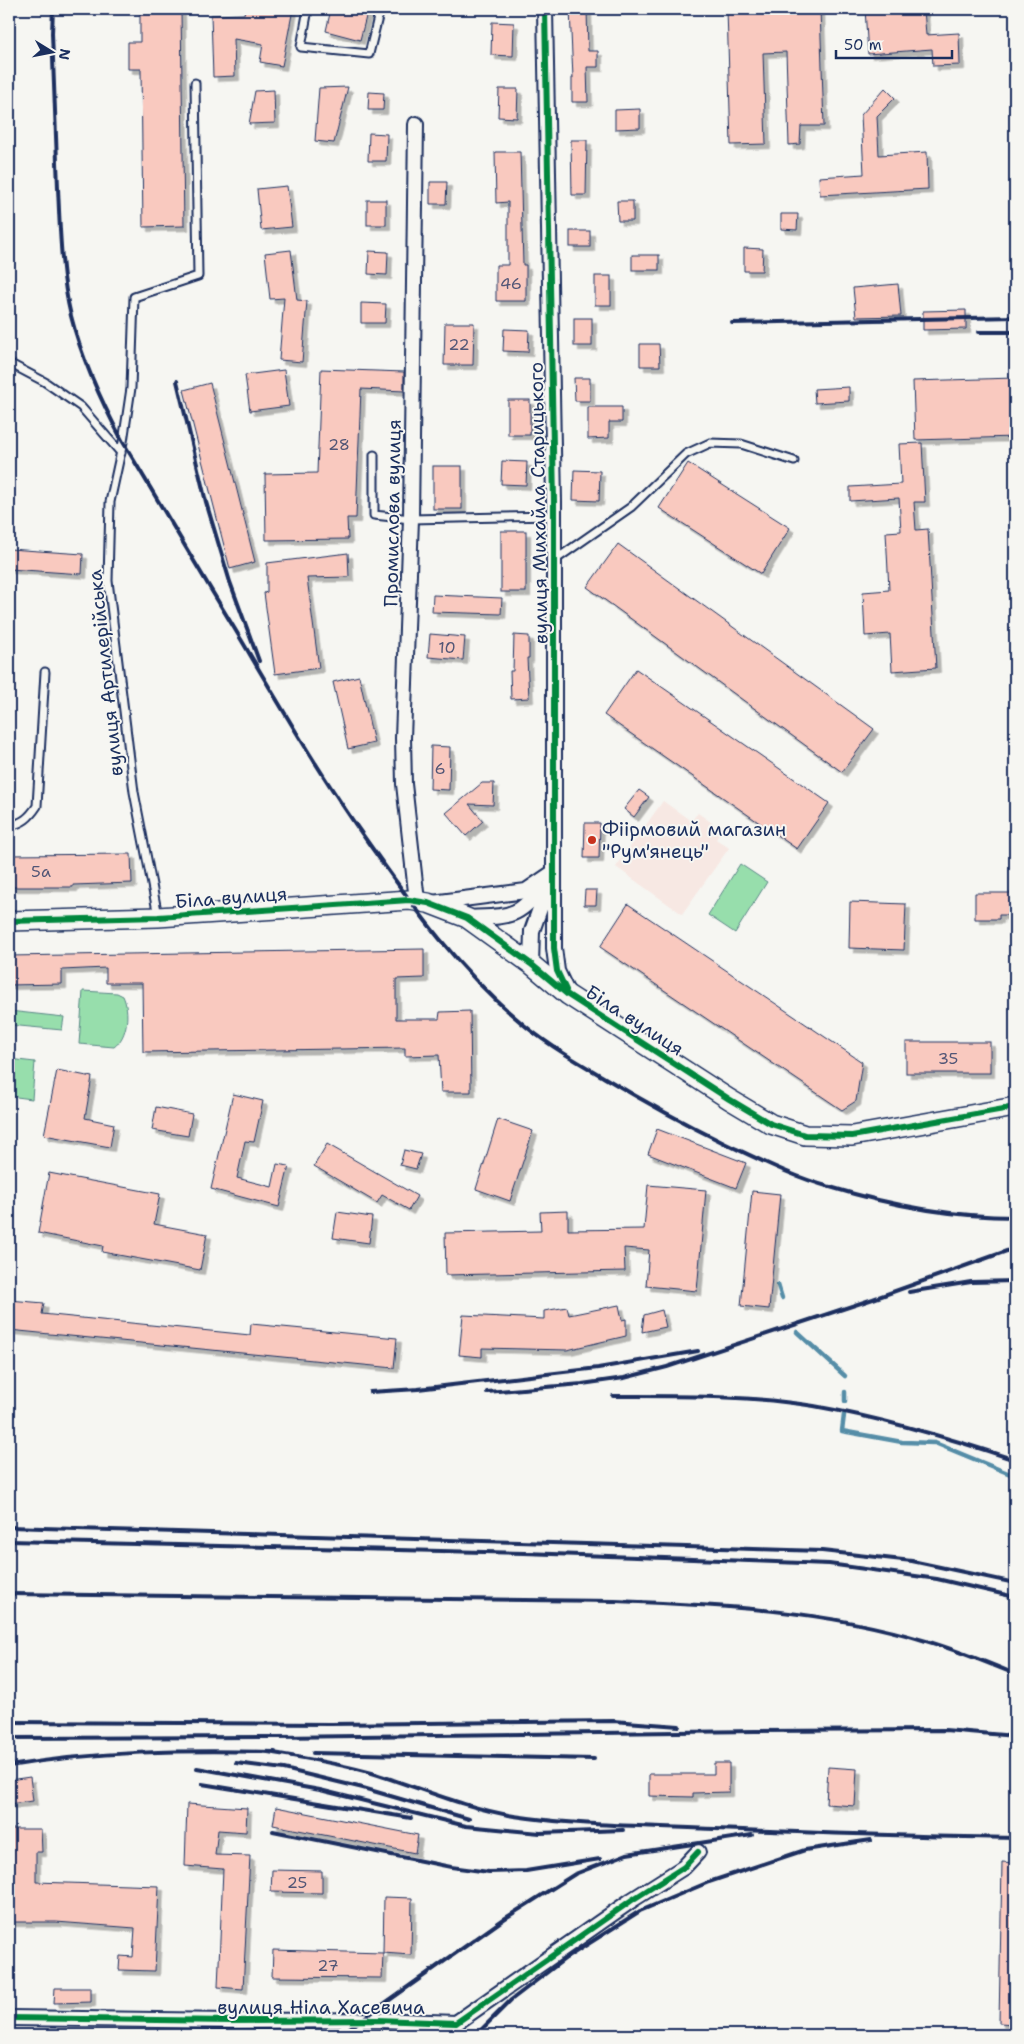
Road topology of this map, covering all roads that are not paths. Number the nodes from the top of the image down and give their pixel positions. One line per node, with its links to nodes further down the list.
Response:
1 (308, 9): 2 (lane)
2 (380, 9)
3 (545, 9): 10 (street, вулиця Михайла Старицького)
4 (194, 83): 7 (lane, вулиця Артилерійська)
5 (416, 124): 11 (street, Промислова вулиця)
6 (9, 363): 7 (lane)
7 (121, 453): 17 (lane, вулиця Артилерійська)
8 (374, 455): 11 (lane)
9 (794, 461): 12 (lane)
10 (554, 516): 11 (lane); 12 (street, вулиця Михайла Старицького)
11 (412, 518): 16 (street, Промислова вулиця)
12 (554, 561): 15 (street, вулиця Михайла Старицького)
13 (45, 672): 14 (lane)
14 (9, 826)
15 (554, 872): 16 (street); 18 (street); 20 (street, вулиця Михайла Старицького); 21 (street, вулиця Михайла Старицького)
16 (423, 902): 17 (street, Біла вулиця); 18 (street, Біла вулиця)
17 (158, 916): 19 (street, Біла вулиця)
18 (467, 918): 20 (street, Біла вулиця)
19 (9, 921)
20 (531, 964): 21 (street, Біла вулиця)
21 (568, 995): 22 (street, Біла вулиця)
22 (1015, 1107)
23 (698, 1852): 24 (street, вулиця Ніла Хасевича)
24 (9, 2018)

